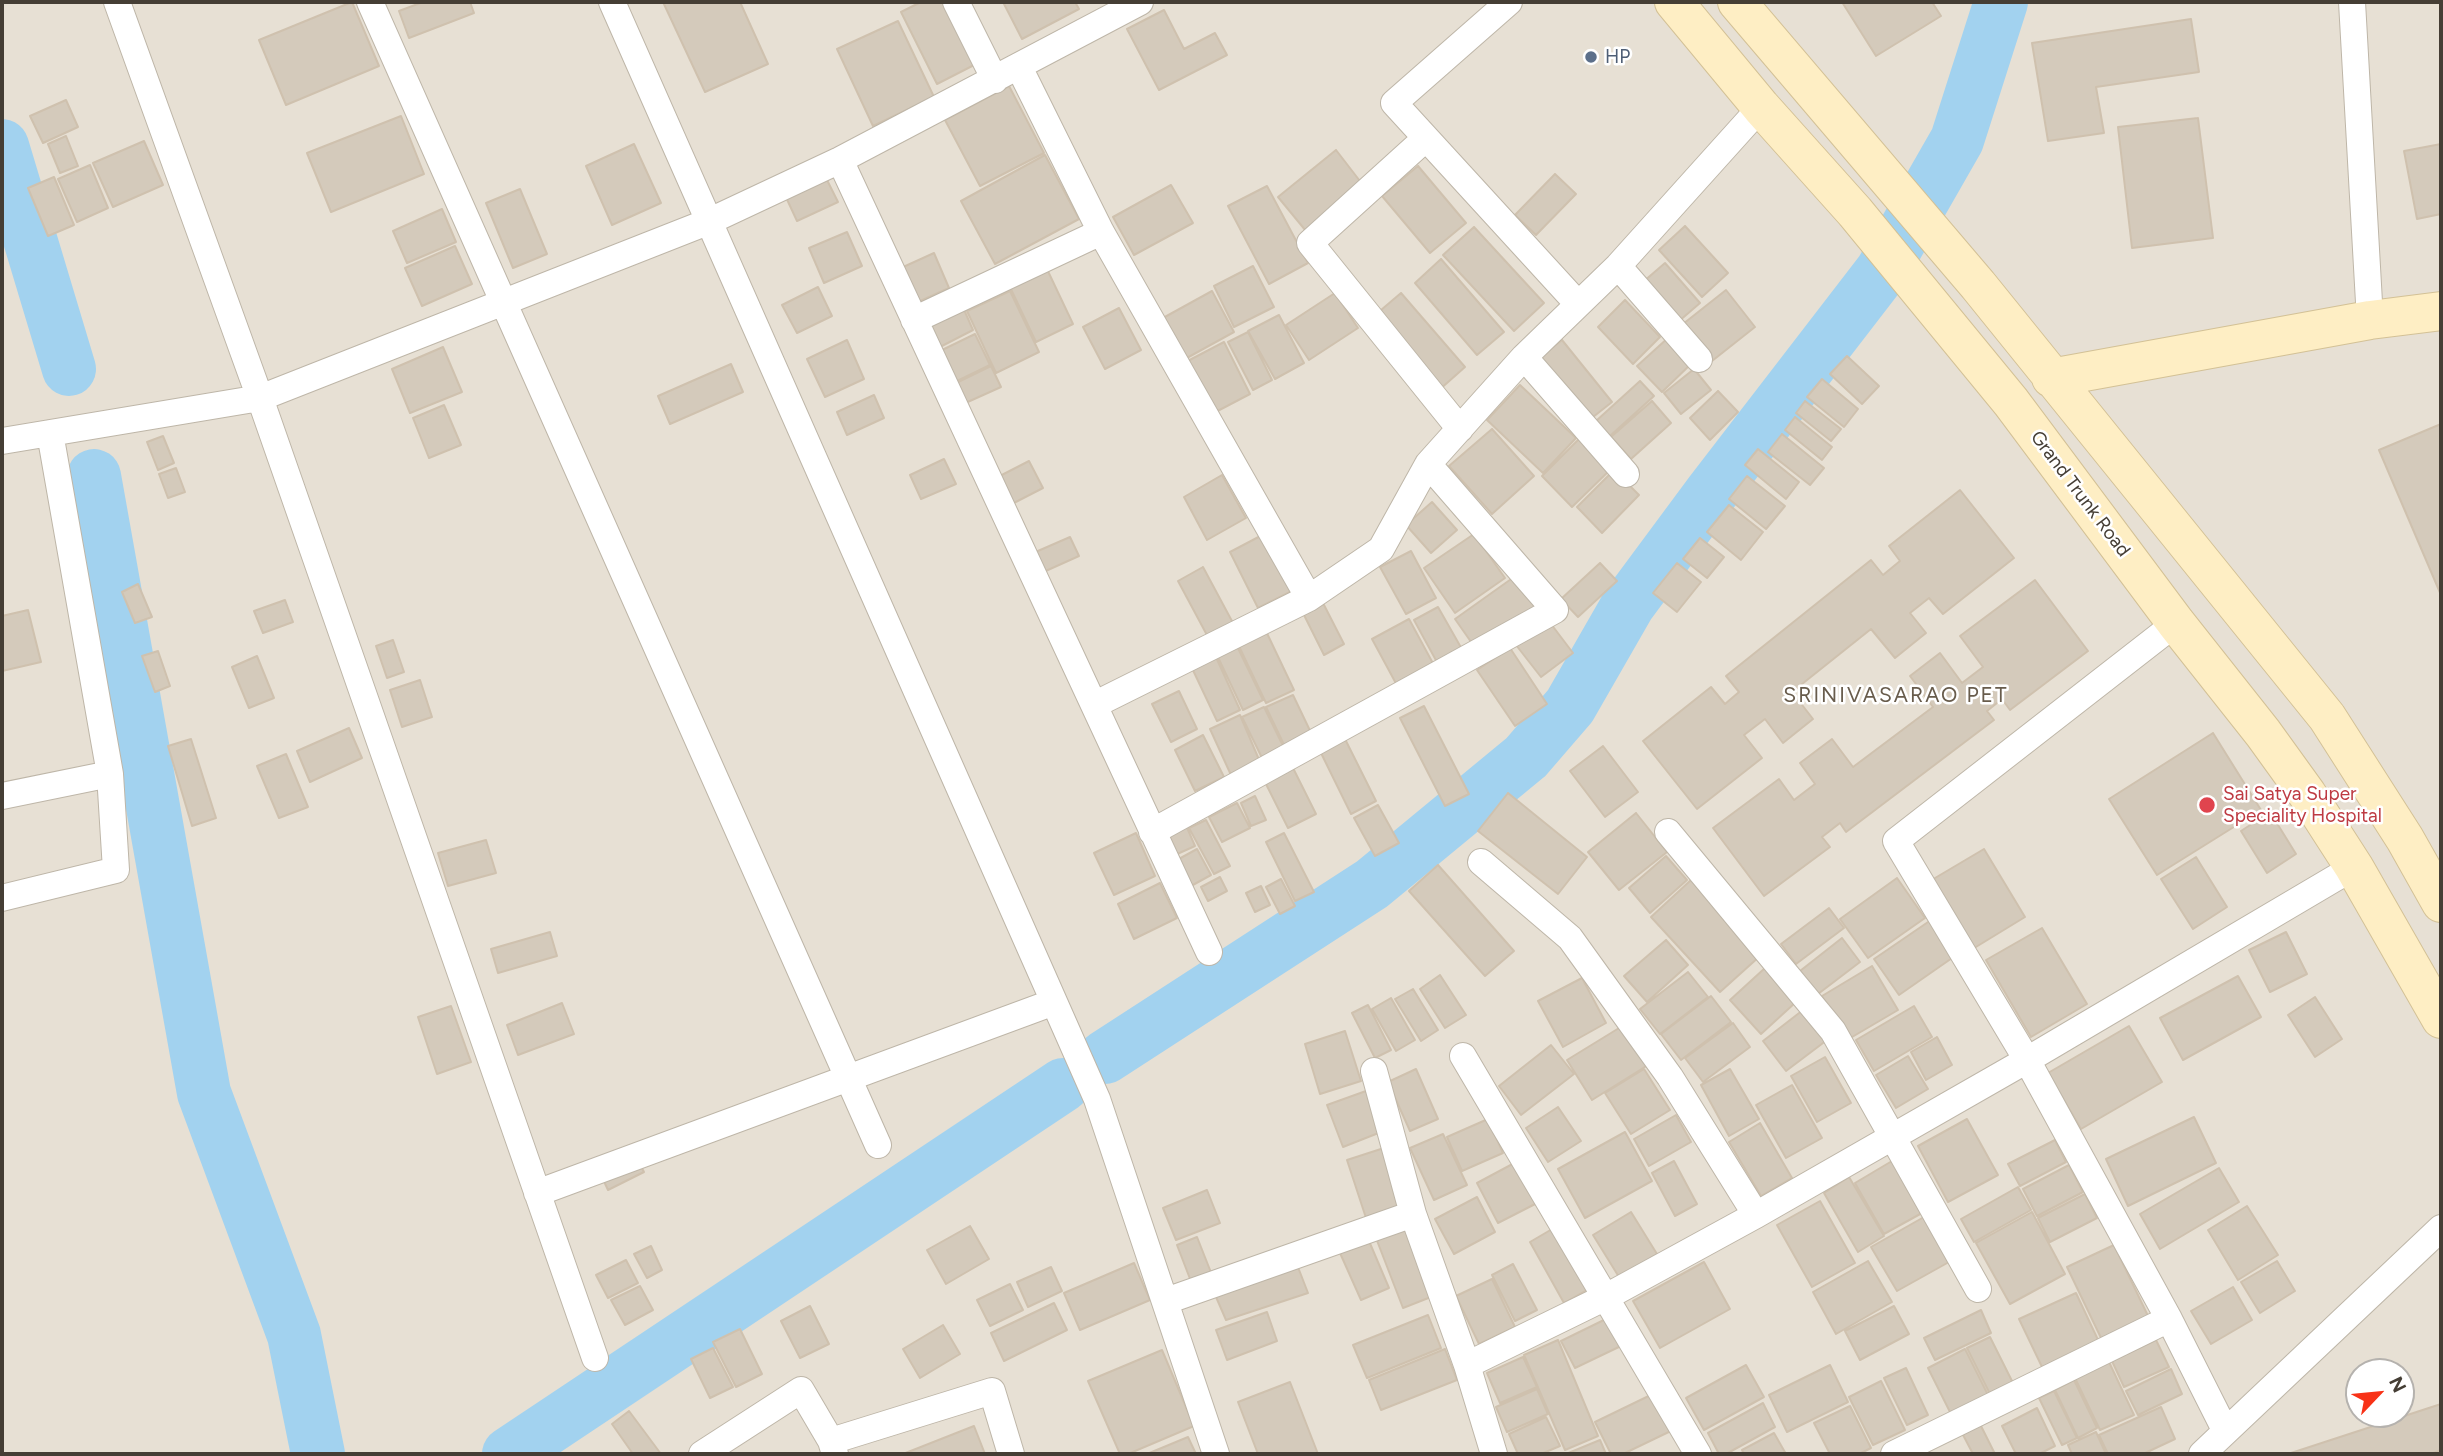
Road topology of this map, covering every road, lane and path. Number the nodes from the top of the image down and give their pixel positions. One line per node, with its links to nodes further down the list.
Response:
1 (117, 2): 26 (street)
2 (370, 2): 18 (street)
3 (612, 2): 15 (street)
4 (956, 2): 11 (street)
5 (1140, 2): 10 (street)
6 (1509, 2): 13 (street)
7 (1674, 2): 12 (main road, Grand Trunk Road)
8 (2351, 2): 22 (street)
9 (1742, 3): 25 (main road)
10 (1019, 67): 11 (street); 16 (street)
11 (995, 80): 14 (street)
12 (1761, 107): 17 (street); 33 (main road, Grand Trunk Road)
13 (1426, 138): 19 (street); 27 (street)
14 (840, 160): 15 (street); 21 (street)
15 (710, 221): 18 (street); 44 (street)
16 (1101, 232): 21 (street); 32 (street)
17 (1618, 266): 19 (street); 24 (street)
18 (505, 303): 26 (street); 49 (street)
19 (1578, 304): 23 (street)
20 (2441, 311): 22 (main road)
21 (914, 320): 34 (street)
22 (2370, 320): 25 (main road)
23 (1524, 357): 27 (street); 31 (street)
24 (1699, 359)
25 (2051, 378): 42 (main road)
26 (260, 398): 28 (street); 52 (street)
27 (1460, 429): 30 (street)
28 (50, 433): 29 (street); 35 (street)
29 (2, 441)
30 (1427, 464): 32 (street); 37 (street)
31 (1626, 474)
32 (1309, 598): 34 (street)
33 (2176, 623): 40 (main road, Grand Trunk Road); 47 (street)
34 (1094, 705): 37 (street)
35 (110, 774): 36 (street); 41 (street)
36 (2, 796)
37 (1153, 832): 43 (street)
38 (1668, 832): 50 (street)
39 (1481, 862): 54 (street)
40 (2354, 867): 45 (main road, Grand Trunk Road); 47 (street)
41 (2, 898)
42 (2441, 903)
43 (1209, 952)
44 (1054, 1002): 49 (street); 58 (street)
45 (2441, 1019)
46 (1463, 1056): 57 (street)
47 (2027, 1060): 50 (street); 59 (street)
48 (1374, 1071): 53 (street)
49 (848, 1078): 51 (street); 52 (street)
50 (1892, 1136): 54 (street); 56 (street)
51 (878, 1145)
52 (537, 1193): 60 (street)
53 (1413, 1214): 58 (street); 61 (street)
54 (1756, 1215): 57 (street)
55 (2441, 1228): 62 (street)
56 (1978, 1289)
57 (1605, 1297): 61 (street); 68 (street)
58 (1166, 1301): 66 (street)
59 (2169, 1319): 62 (street); 69 (street)
60 (595, 1358)
61 (1467, 1365): 67 (street)
62 (2225, 1430): 70 (street)
63 (833, 1448): 64 (street); 65 (street)
64 (702, 1454)
65 (1011, 1454)
66 (1216, 1454)
67 (1494, 1454)
68 (1698, 1454)
69 (1894, 1454)
70 (2202, 1454)

